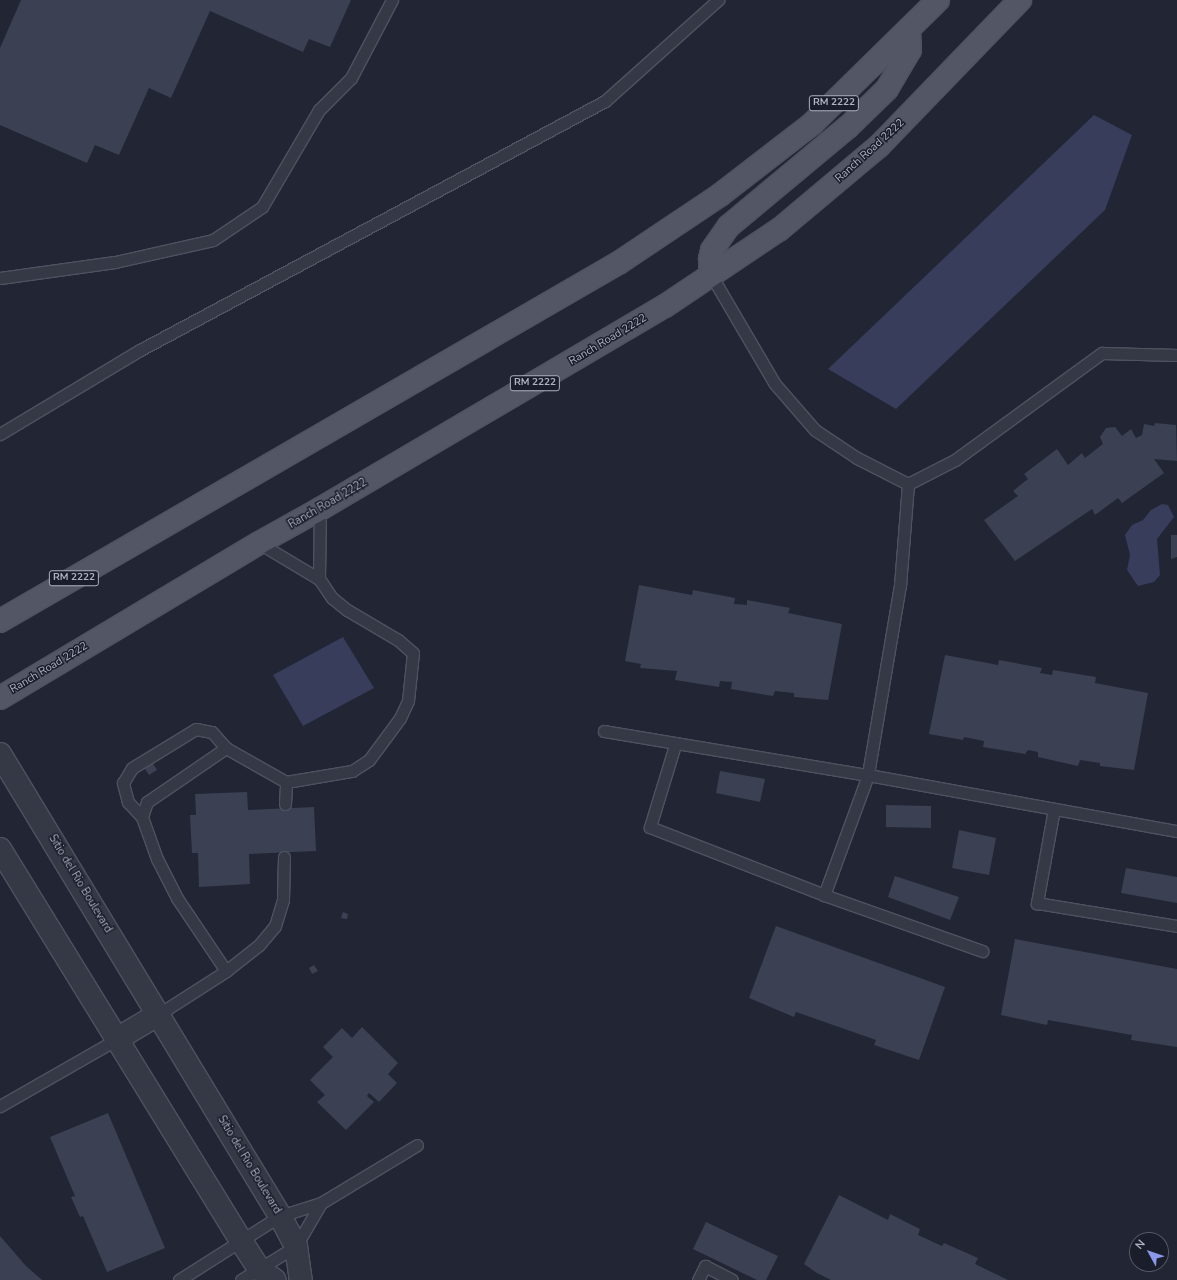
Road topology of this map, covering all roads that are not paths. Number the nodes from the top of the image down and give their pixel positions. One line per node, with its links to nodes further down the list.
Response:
1 (392, 0): 7 (lane)
2 (718, 0): 9 (lane)
3 (938, 0): 5 (main road, RM 2222)
4 (1020, 0): 6 (main road, Ranch Road 2222 / RM 2222)
5 (909, 29): 6 (main road); 14 (main road, RM 2222)
6 (711, 275): 10 (lane); 11 (main road, Ranch Road 2222 / RM 2222)
7 (0, 278)
8 (1177, 355): 10 (lane)
9 (0, 434)
10 (908, 484): 20 (lane)
11 (320, 509): 12 (main road, Ranch Road 2222 / RM 2222); 13 (lane)
12 (259, 543): 13 (lane); 15 (main road, Ranch Road 2222 / RM 2222)
13 (319, 579): 21 (lane)
14 (0, 621)
15 (0, 698)
16 (604, 731): 17 (lane)
17 (676, 745): 20 (lane); 28 (lane)
18 (226, 748): 21 (lane); 24 (lane); 24 (lane)
19 (0, 754): 32 (street, Sitio del Rio Boulevard)
20 (868, 775): 23 (lane); 28 (lane)
21 (286, 782): 22 (lane)
22 (285, 804)
23 (1054, 809): 25 (lane); 29 (lane)
24 (142, 817): 31 (lane)
25 (1177, 832)
26 (0, 849): 33 (street)
27 (284, 857): 31 (lane)
28 (824, 895): 30 (lane)
29 (1177, 926)
30 (982, 951)
31 (226, 971): 32 (lane)
32 (159, 1014): 33 (street); 37 (street, Sitio del Rio Boulevard)
33 (117, 1039): 34 (lane); 38 (street)
34 (0, 1106)
35 (417, 1145): 36 (lane)
36 (321, 1203): 37 (lane); 39 (lane)
37 (280, 1216): 38 (lane); 39 (street, Sitio del Rio Boulevard)
38 (241, 1241): 40 (street); 41 (lane)
39 (296, 1246): 40 (lane); 42 (street, Sitio del Rio Boulevard)
40 (258, 1276)
41 (179, 1280)
42 (301, 1280)
43 (698, 1280): 44 (lane)
44 (732, 1280)

